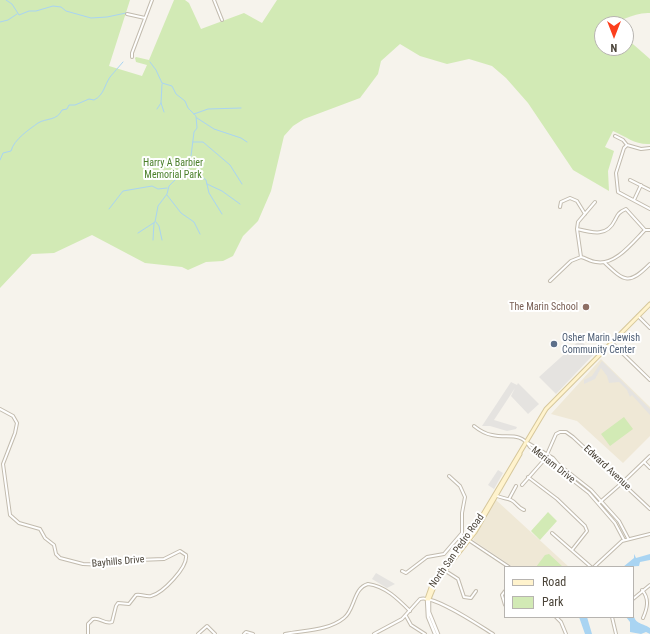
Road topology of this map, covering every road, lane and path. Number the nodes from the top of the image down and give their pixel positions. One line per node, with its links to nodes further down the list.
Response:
1 (152, 0): 4 (street)
2 (214, 0): 5 (street)
3 (127, 14): 4 (street)
4 (145, 18): 6 (street)
5 (222, 20)
6 (132, 57)
7 (615, 136): 8 (street)
8 (627, 145): 9 (street); 13 (street)
9 (650, 148)
10 (630, 180): 11 (street)
11 (641, 185): 12 (street); 13 (street)
12 (650, 190)
13 (634, 200): 16 (street)
14 (594, 202): 17 (street)
15 (560, 207): 17 (street)
16 (650, 209)
17 (585, 214): 18 (street)
18 (577, 229): 19 (street); 21 (street)
19 (645, 230): 20 (street); 22 (street)
20 (650, 230)
21 (581, 257): 22 (street); 24 (street)
22 (605, 262): 23 (street)
23 (650, 264)
24 (550, 281)
25 (650, 304): 26 (main road, North San Pedro Road)
26 (638, 316): 27 (street); 28 (main road, North San Pedro Road)
27 (650, 328)
28 (612, 342): 29 (street); 32 (main road, North San Pedro Road)
29 (650, 380)
30 (0, 409): 73 (street, Bayhills Drive)
31 (474, 426): 32 (street)
32 (527, 442): 33 (street, Meriam Drive); 35 (street, Meriam Drive); 43 (main road, North San Pedro Road)
33 (547, 454): 35 (street); 40 (street, Edward Avenue); 45 (street, Meriam Drive)
34 (650, 456): 36 (street)
35 (545, 458): 39 (street); 46 (street, Meriam Drive)
36 (644, 462): 37 (street); 40 (street)
37 (650, 468)
38 (449, 476): 51 (street)
39 (528, 477): 41 (street); 55 (street)
40 (623, 482): 45 (street); 47 (street, Edward Avenue)
41 (522, 485)
42 (516, 486): 44 (street)
43 (495, 495): 44 (street); 53 (main road, North San Pedro Road)
44 (509, 499): 48 (street)
45 (601, 500): 46 (street); 52 (street, Meriam Drive)
46 (598, 503): 54 (street, Meriam Drive)
47 (650, 509)
48 (524, 510)
49 (552, 533): 55 (street)
50 (650, 534): 52 (street)
51 (461, 535): 53 (street); 60 (street)
52 (628, 538): 54 (street)
53 (468, 540): 56 (street); 59 (main road, North San Pedro Road)
54 (624, 540): 58 (street)
55 (572, 550): 57 (street)
56 (507, 566)
57 (590, 566)
58 (595, 566)
59 (444, 570): 63 (street); 66 (main road, North San Pedro Road)
60 (402, 571)
61 (650, 585): 62 (street)
62 (642, 590): 65 (street); 72 (street)
63 (476, 591)
64 (504, 592): 67 (street)
65 (634, 598)
66 (428, 599): 68 (street); 81 (street, North San Pedro Road); 82 (street)
67 (504, 602)
68 (410, 611): 69 (street); 78 (street)
69 (406, 616): 79 (street); 80 (street)
70 (557, 618): 83 (street)
71 (612, 618): 84 (street)
72 (643, 618)
73 (88, 634)
74 (198, 634): 75 (street)
75 (214, 634)
76 (244, 634): 77 (street)
77 (253, 634)
78 (285, 634)
79 (374, 634)
80 (425, 634)
81 (437, 634)
82 (493, 634)
83 (566, 634)
84 (616, 634)

